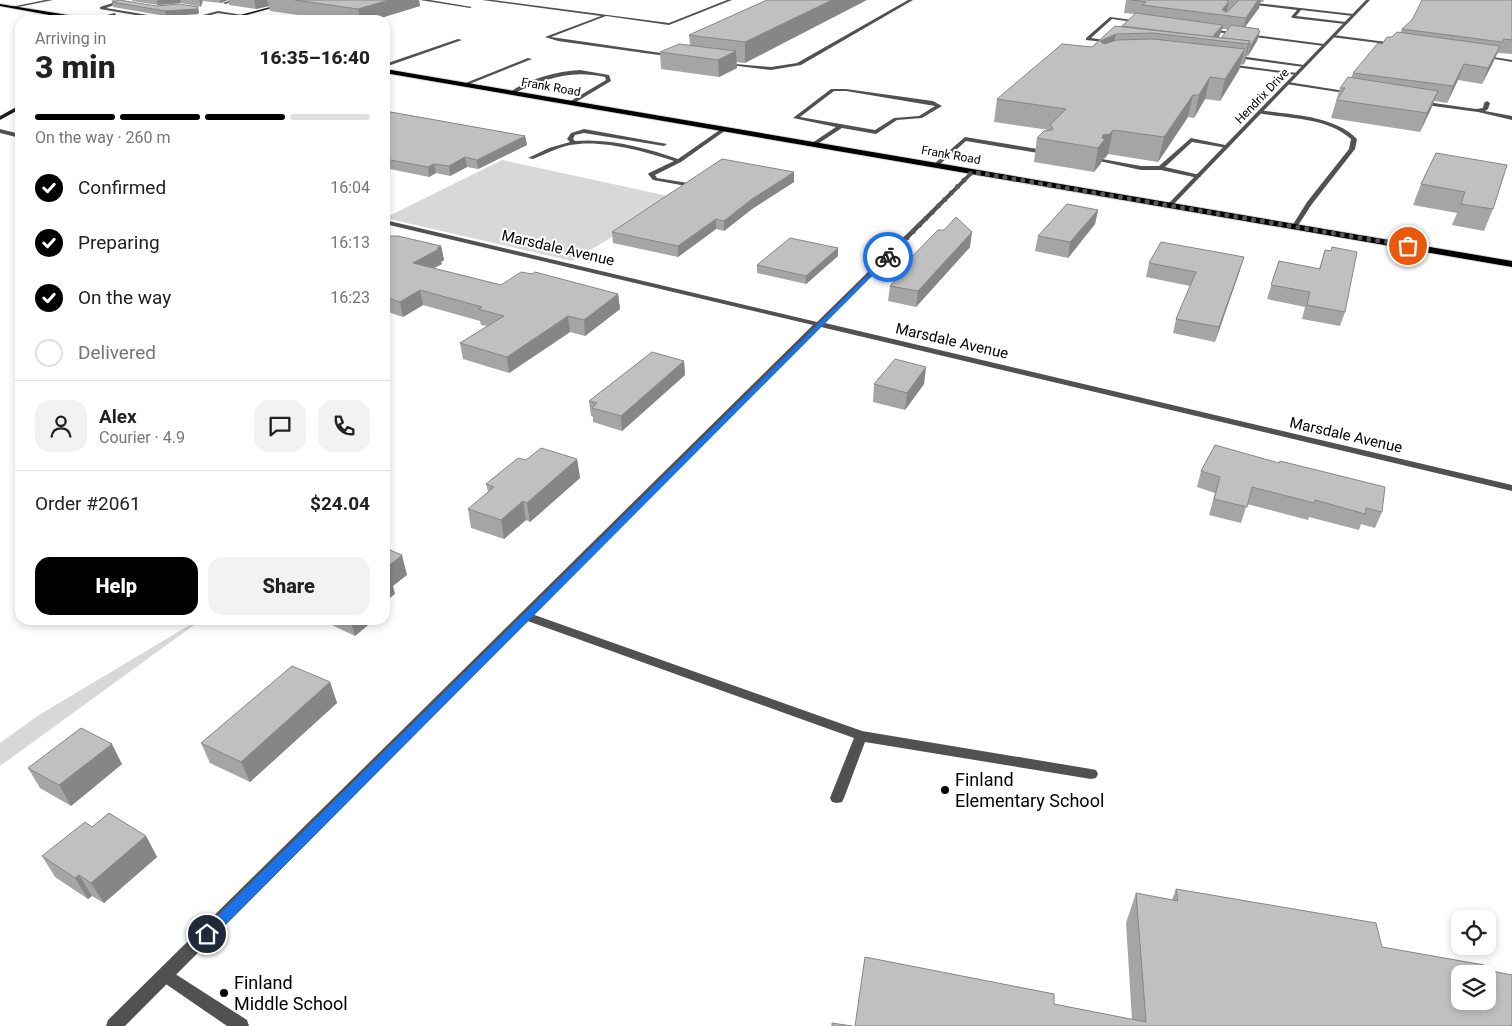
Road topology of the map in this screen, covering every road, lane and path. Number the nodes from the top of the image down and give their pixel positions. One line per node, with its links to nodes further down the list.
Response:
1 (51, 0): 16 (street)
2 (113, 0): 10 (street)
3 (236, 0): 12 (street)
4 (300, 0): 25 (main road)
5 (422, 0): 15 (street)
6 (484, 0): 26 (street)
7 (730, 0): 26 (street)
8 (911, 0): 43 (street)
9 (1368, 0): 27 (street, Hendrix Drive)
10 (120, 2): 11 (street); 19 (street)
11 (129, 3)
12 (225, 3)
13 (1241, 3): 18 (street)
14 (0, 5): 16 (main road)
15 (470, 6)
16 (13, 8): 21 (main road)
17 (200, 9): 20 (street)
18 (1300, 9): 27 (street); 29 (street)
19 (120, 12): 22 (street); 23 (street)
20 (218, 12): 24 (street); 25 (street)
21 (57, 15)
22 (108, 15)
23 (140, 15)
24 (210, 15)
25 (240, 15)
26 (606, 15): 40 (street)
27 (1353, 15): 29 (street, Hendrix Drive)
28 (1148, 23): 35 (street)
29 (1345, 23): 32 (street, Hendrix Drive)
30 (1204, 29): 31 (street)
31 (1228, 32): 33 (street); 36 (street)
32 (1333, 36): 36 (street, Hendrix Drive); 37 (street)
33 (1222, 39)
34 (460, 40): 44 (street)
35 (1116, 43)
36 (1324, 45): 46 (street, Hendrix Drive)
37 (1402, 45)
38 (1480, 55): 42 (street)
39 (1226, 56): 46 (street)
40 (676, 57)
41 (530, 59): 50 (street)
42 (1512, 61)
43 (715, 62)
44 (390, 64)
45 (1220, 64): 48 (street)
46 (1304, 66): 48 (street, Hendrix Drive)
47 (390, 72): 50 (main road, Frank Road)
48 (1297, 74): 49 (street, Hendrix Drive)
49 (1288, 83): 52 (street); 58 (street, Hendrix Drive)
50 (465, 84): 51 (main road, Frank Road)
51 (512, 92): 54 (main road, Frank Road); 54 (street)
52 (1362, 94)
53 (1409, 102): 57 (street)
54 (571, 103): 62 (main road, Frank Road)
55 (1487, 103): 57 (street)
56 (15, 110): 59 (main road)
57 (1476, 111): 60 (street)
58 (1260, 112): 68 (street, Hendrix Drive); 80 (street)
59 (0, 118)
60 (1512, 118)
61 (841, 126): 61 (street); 67 (street)
62 (724, 129): 67 (main road, Frank Road); 71 (street)
63 (0, 131): 64 (street)
64 (15, 135)
65 (573, 142): 66 (street); 70 (street); 71 (street)
66 (664, 144)
67 (814, 144): 73 (main road, Frank Road)
68 (1227, 146): 74 (street); 76 (street, Hendrix Drive)
69 (1044, 152): 73 (street)
70 (531, 158)
71 (680, 161): 77 (street)
72 (1102, 161): 74 (street)
73 (936, 165): 75 (main road, Frank Road)
74 (1161, 168): 76 (street)
75 (972, 172): 78 (main road, Frank Road); 82 (street)
76 (1198, 176): 78 (street, Hendrix Drive)
77 (692, 185)
78 (1170, 205): 80 (main road, Frank Road)
79 (390, 223): 82 (street, Marsdale Avenue)
80 (1295, 226): 81 (main road, Frank Road)
81 (1512, 264)
82 (820, 324): 83 (street, Marsdale Avenue); 84 (street)
83 (1512, 488)
84 (526, 616): 85 (street); 88 (street)
85 (861, 736): 86 (street); 87 (street)
86 (1091, 774)
87 (837, 798)
88 (166, 975): 89 (street); 90 (street)
89 (114, 1026)
90 (241, 1026)

